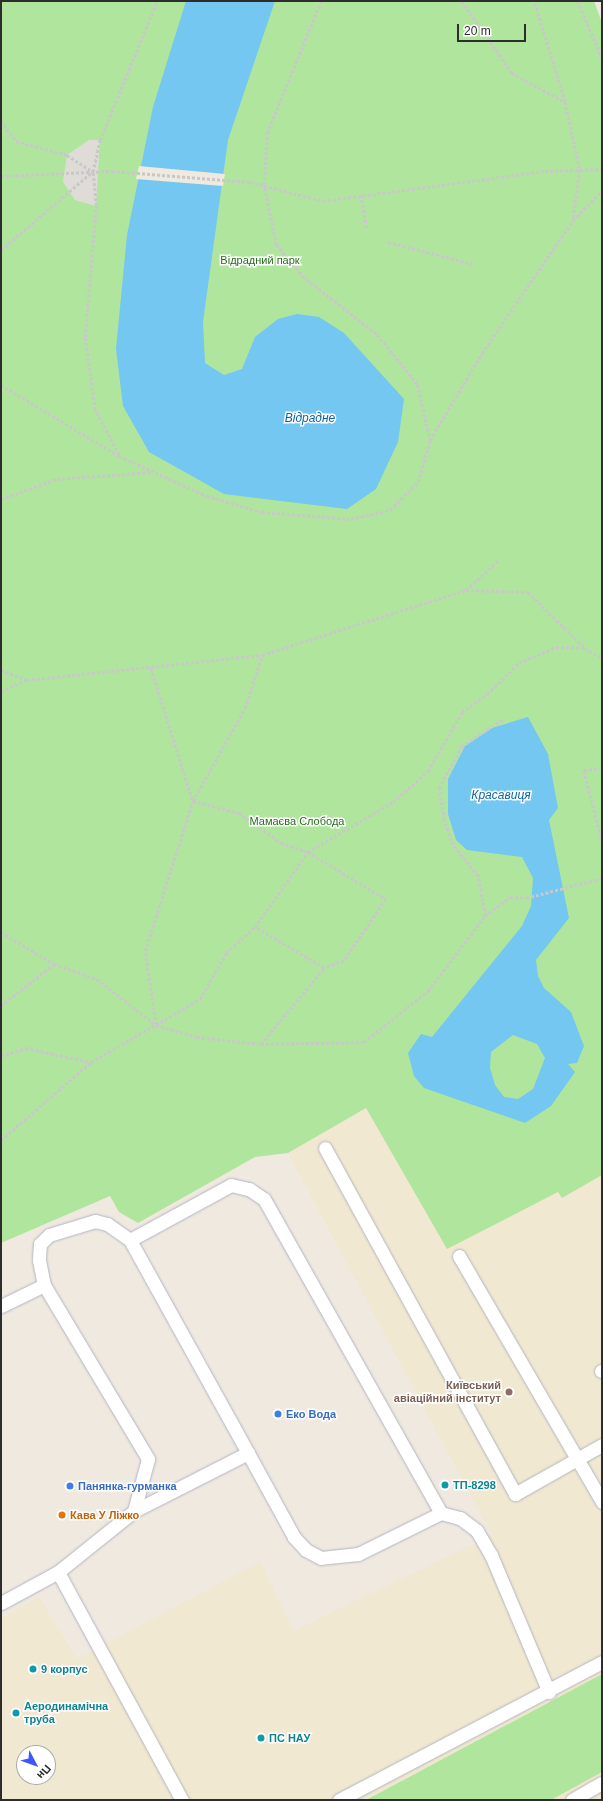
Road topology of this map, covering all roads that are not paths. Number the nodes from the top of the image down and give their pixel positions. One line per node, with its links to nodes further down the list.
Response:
1 (325, 1148): 8 (lane)
2 (130, 1240): 4 (lane); 7 (lane); 11 (lane)
3 (459, 1256): 8 (lane)
4 (44, 1285): 5 (lane); 10 (lane)
5 (1, 1306)
6 (602, 1445): 8 (lane)
7 (248, 1453): 10 (lane); 11 (lane)
8 (577, 1459): 9 (lane)
9 (602, 1502)
10 (134, 1511): 12 (lane)
11 (441, 1513): 15 (lane)
12 (58, 1572): 13 (lane); 17 (lane)
13 (1, 1603)
14 (602, 1662): 15 (lane)
15 (549, 1692): 18 (lane)
16 (602, 1783): 19 (lane)
17 (182, 1800)
18 (339, 1800)
19 (572, 1800)

